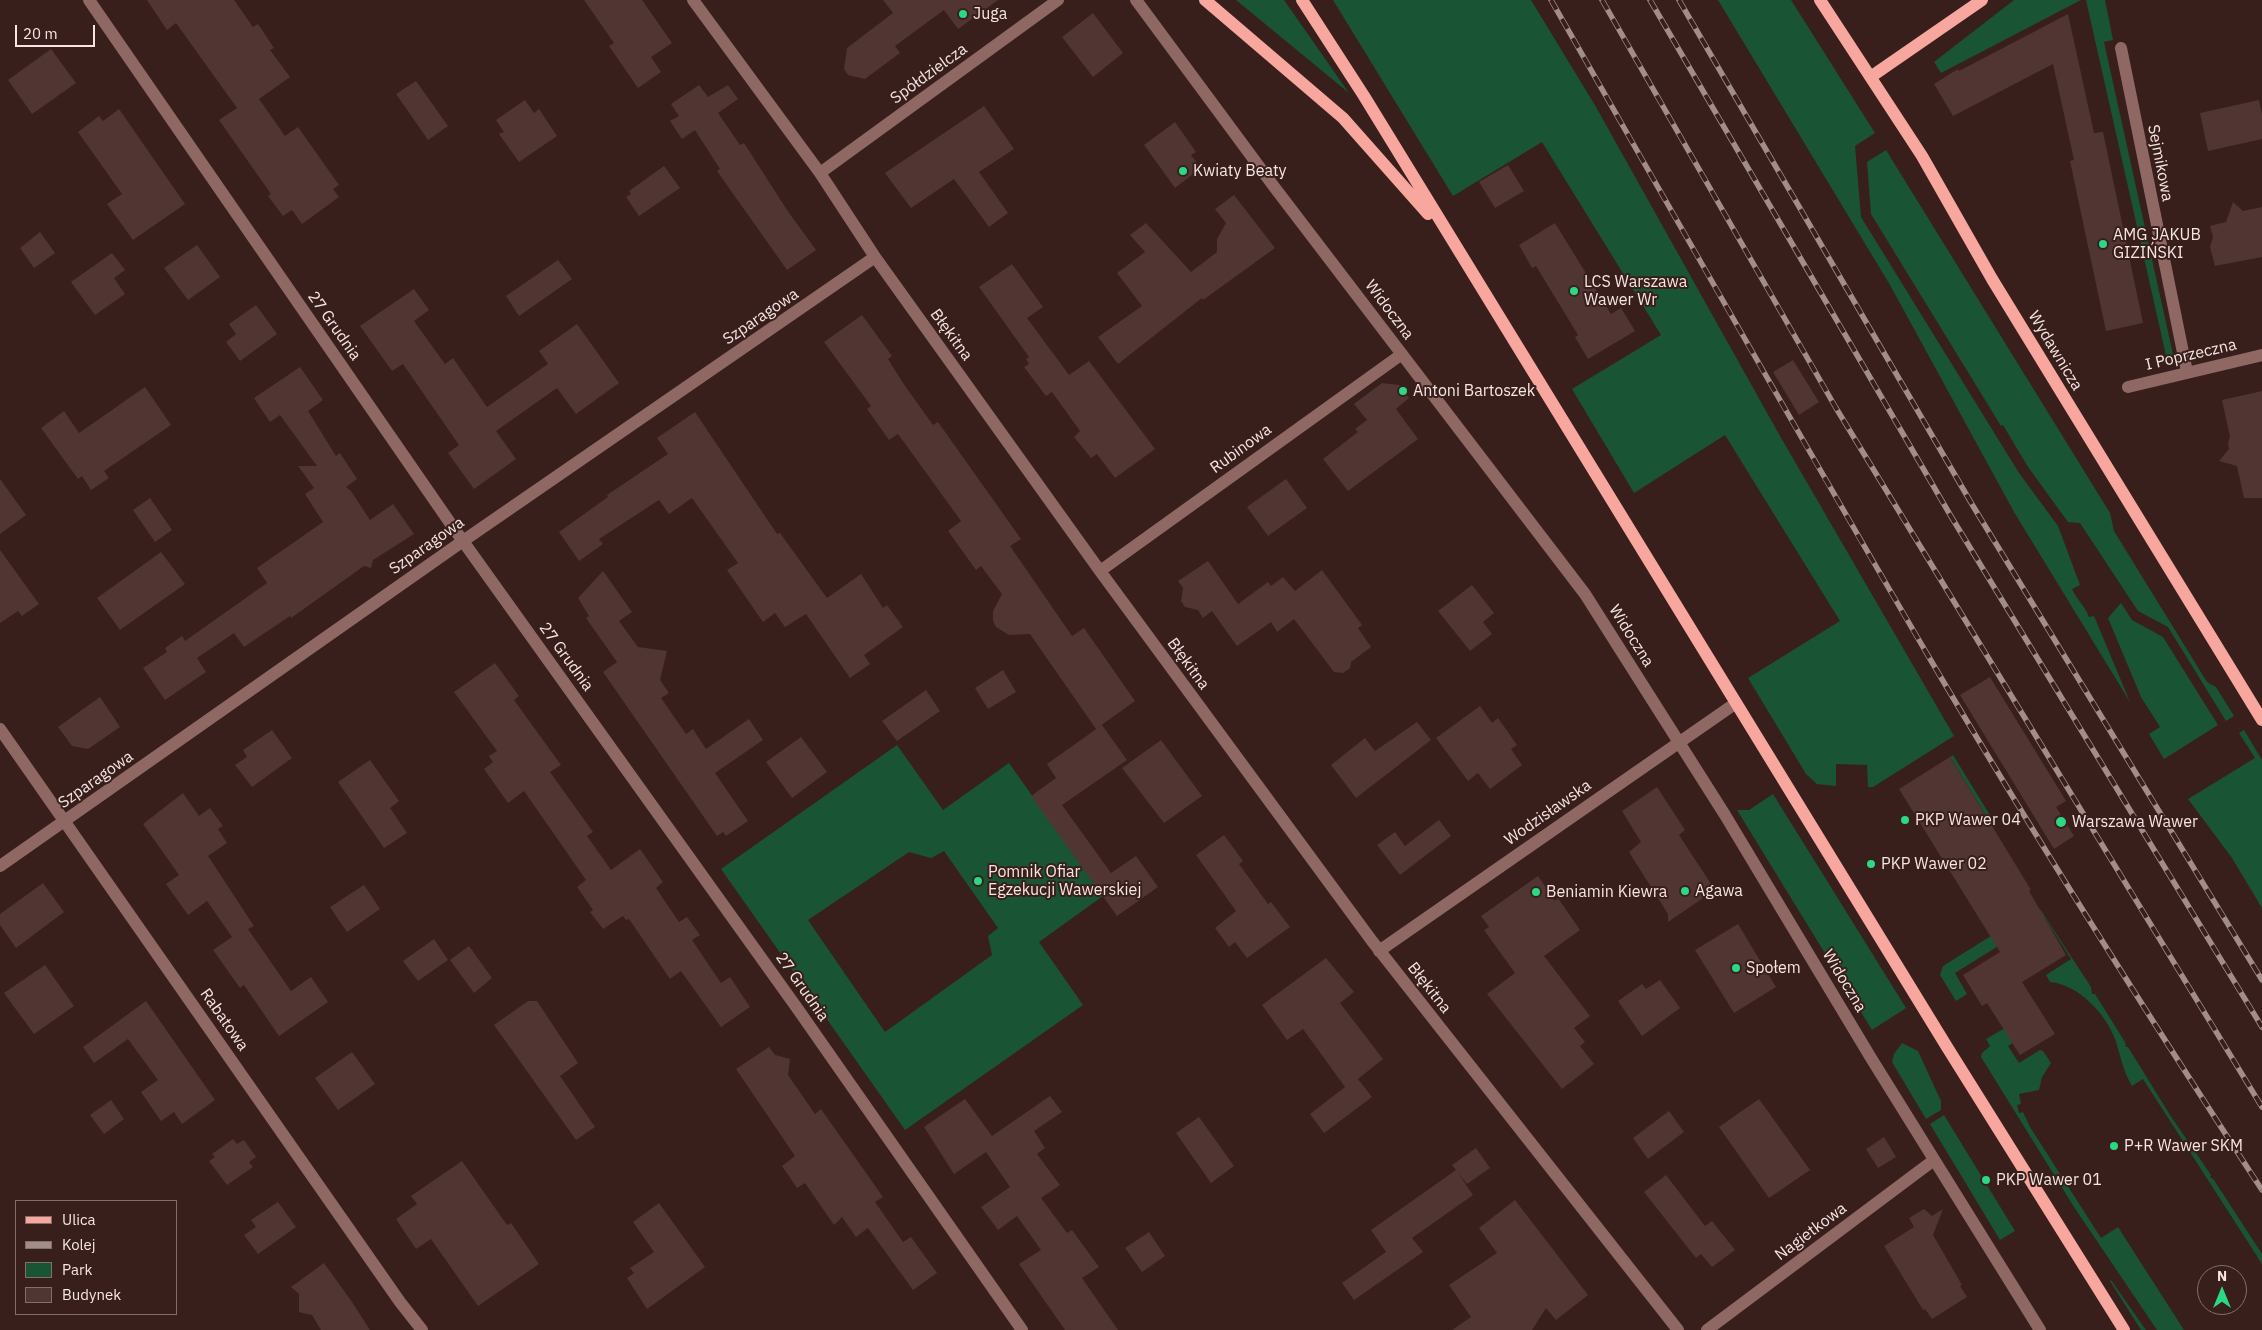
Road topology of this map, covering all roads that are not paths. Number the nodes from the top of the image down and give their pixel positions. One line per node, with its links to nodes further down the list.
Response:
1 (89, 0): 18 (street, 27 Grudnia)
2 (693, 0): 11 (street, Błękitna)
3 (1058, 0): 11 (street, Spółdzielcza)
4 (1136, 0): 14 (street, Widoczna)
5 (1205, 0): 12 (main road)
6 (1302, 0): 12 (main road)
7 (1820, 0): 10 (main road, Wydawnicza)
8 (1982, 0): 10 (main road)
9 (2121, 48): 16 (street, Sejmikowa)
10 (1872, 76): 21 (main road, Wydawnicza)
11 (820, 173): 13 (street, Błękitna)
12 (1450, 238): 20 (main road)
13 (875, 257): 18 (street, Szparagowa); 19 (street, Błękitna)
14 (1402, 354): 19 (street, Rubinowa); 23 (street, Widoczna)
15 (2262, 356): 16 (street, I Poprzeczna)
16 (2187, 372): 17 (street, I Poprzeczna)
17 (2128, 386)
18 (463, 541): 24 (street, Szparagowa); 29 (street, 27 Grudnia)
19 (1100, 571): 26 (street, Błękitna)
20 (1736, 703): 23 (street, Wodzisławska); 33 (main road)
21 (2262, 720)
22 (0, 729): 24 (street, Rabatowa)
23 (1678, 742): 26 (street, Wodzisławska); 27 (street, Widoczna)
24 (65, 821): 25 (street, Szparagowa); 28 (street, Rabatowa)
25 (0, 866)
26 (1379, 951): 30 (street, Błękitna)
27 (1934, 1160): 31 (street, Nagietkowa); 32 (street, Widoczna)
28 (422, 1330)
29 (1022, 1330)
30 (1678, 1330)
31 (1707, 1330)
32 (2040, 1330)
33 (2124, 1330)

